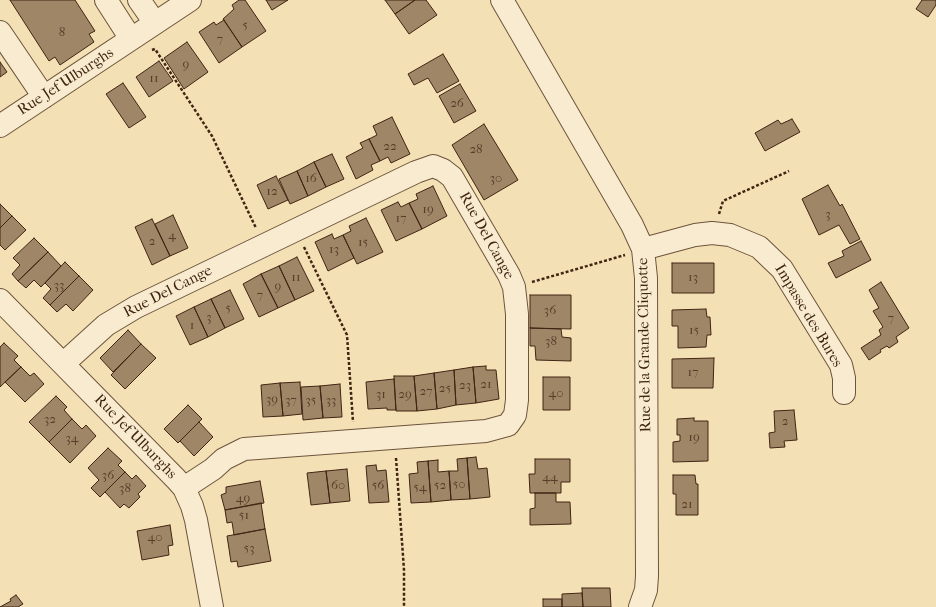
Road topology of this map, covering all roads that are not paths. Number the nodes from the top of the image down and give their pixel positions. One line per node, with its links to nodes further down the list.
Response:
1 (106, 0): 7 (street)
2 (139, 0): 5 (street)
3 (190, 0): 5 (street, Rue Jef Ulburghs)
4 (502, 0): 10 (street, Rue de la Grande Cliquotte)
5 (155, 24): 7 (street, Rue Jef Ulburghs)
6 (0, 32): 8 (street)
7 (134, 37): 8 (street, Rue Jef Ulburghs)
8 (44, 97): 9 (street, Rue Jef Ulburghs)
9 (0, 126)
10 (643, 249): 13 (street, Impasse des Bures); 16 (street, Rue de la Grande Cliquotte)
11 (0, 300): 12 (street, Rue Jef Ulburghs)
12 (63, 364): 14 (street, Rue Jef Ulburghs); 14 (street, Rue Del Cange)
13 (844, 392)
14 (184, 488): 15 (street, Rue Jef Ulburghs)
15 (212, 607)
16 (640, 607)

